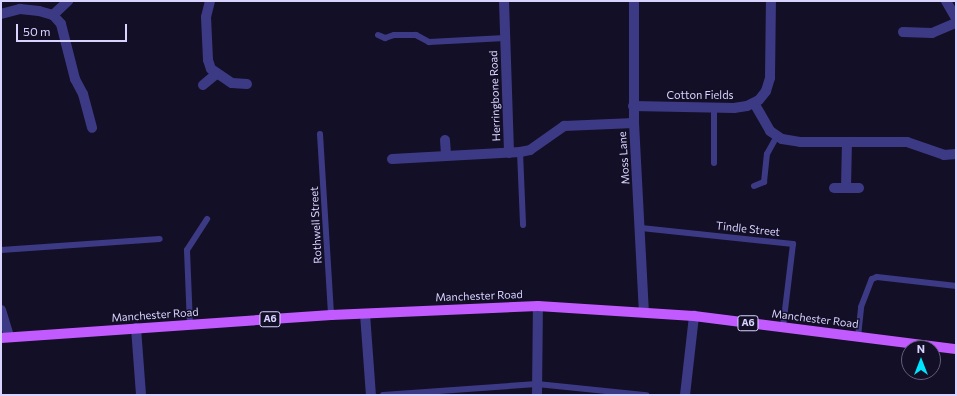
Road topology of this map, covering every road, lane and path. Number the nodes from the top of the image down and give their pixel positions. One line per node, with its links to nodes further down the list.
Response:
1 (67, 1): 8 (street)
2 (210, 1): 14 (street)
3 (504, 1): 13 (street, Herringbone Road)
4 (634, 1): 18 (street, Moss Lane)
5 (771, 1): 17 (street)
6 (946, 1): 9 (street)
7 (1, 14): 8 (street)
8 (53, 15): 21 (street)
9 (956, 18)
10 (956, 23): 11 (street)
11 (903, 32)
12 (378, 35): 13 (lane, Herringbone Road)
13 (505, 38): 27 (street, Herringbone Road)
14 (216, 74): 15 (street); 16 (street)
15 (247, 84)
16 (203, 85)
17 (754, 103): 19 (street, Cotton Fields); 23 (street)
18 (634, 106): 19 (street, Cotton Fields); 20 (street, Moss Lane)
19 (714, 108): 31 (lane)
20 (634, 123): 26 (street); 38 (street, Moss Lane)
21 (92, 128)
22 (320, 134): 46 (lane, Rothwell Street)
23 (777, 136): 25 (street); 32 (lane)
24 (445, 140): 29 (street)
25 (847, 142): 28 (street); 34 (street)
26 (520, 152): 27 (street); 37 (lane)
27 (509, 153): 29 (street)
28 (956, 154)
29 (446, 156): 30 (street)
30 (392, 159)
31 (714, 163)
32 (754, 186)
33 (834, 188): 34 (street)
34 (846, 188): 35 (street)
35 (859, 188)
36 (207, 219): 48 (lane)
37 (523, 224)
38 (641, 228): 44 (street, Moss Lane); 49 (lane, Tindle Street)
39 (160, 239): 40 (lane)
40 (1, 250)
41 (956, 286): 51 (lane)
42 (538, 306): 44 (main road, Manchester Road / A6); 45 (main road, Manchester Road / A6); 54 (street)
43 (1, 310): 52 (street)
44 (644, 312): 47 (main road, Manchester Road / A6)
45 (365, 314): 46 (main road, Manchester Road / A6); 57 (street)
46 (331, 315): 48 (main road, Manchester Road / A6)
47 (694, 316): 49 (main road, Manchester Road / A6); 61 (street)
48 (190, 325): 50 (main road, Manchester Road / A6)
49 (783, 327): 51 (main road, Manchester Road / A6)
50 (136, 328): 52 (main road, Manchester Road / A6); 56 (street)
51 (858, 337): 53 (main road, Manchester Road / A6)
52 (5, 338)
53 (956, 349)
54 (538, 384): 55 (lane); 58 (lane); 59 (street)
55 (615, 394): 60 (lane)
56 (141, 395)
57 (371, 395)
58 (383, 395)
59 (537, 395)
60 (646, 395)
61 (684, 395)

